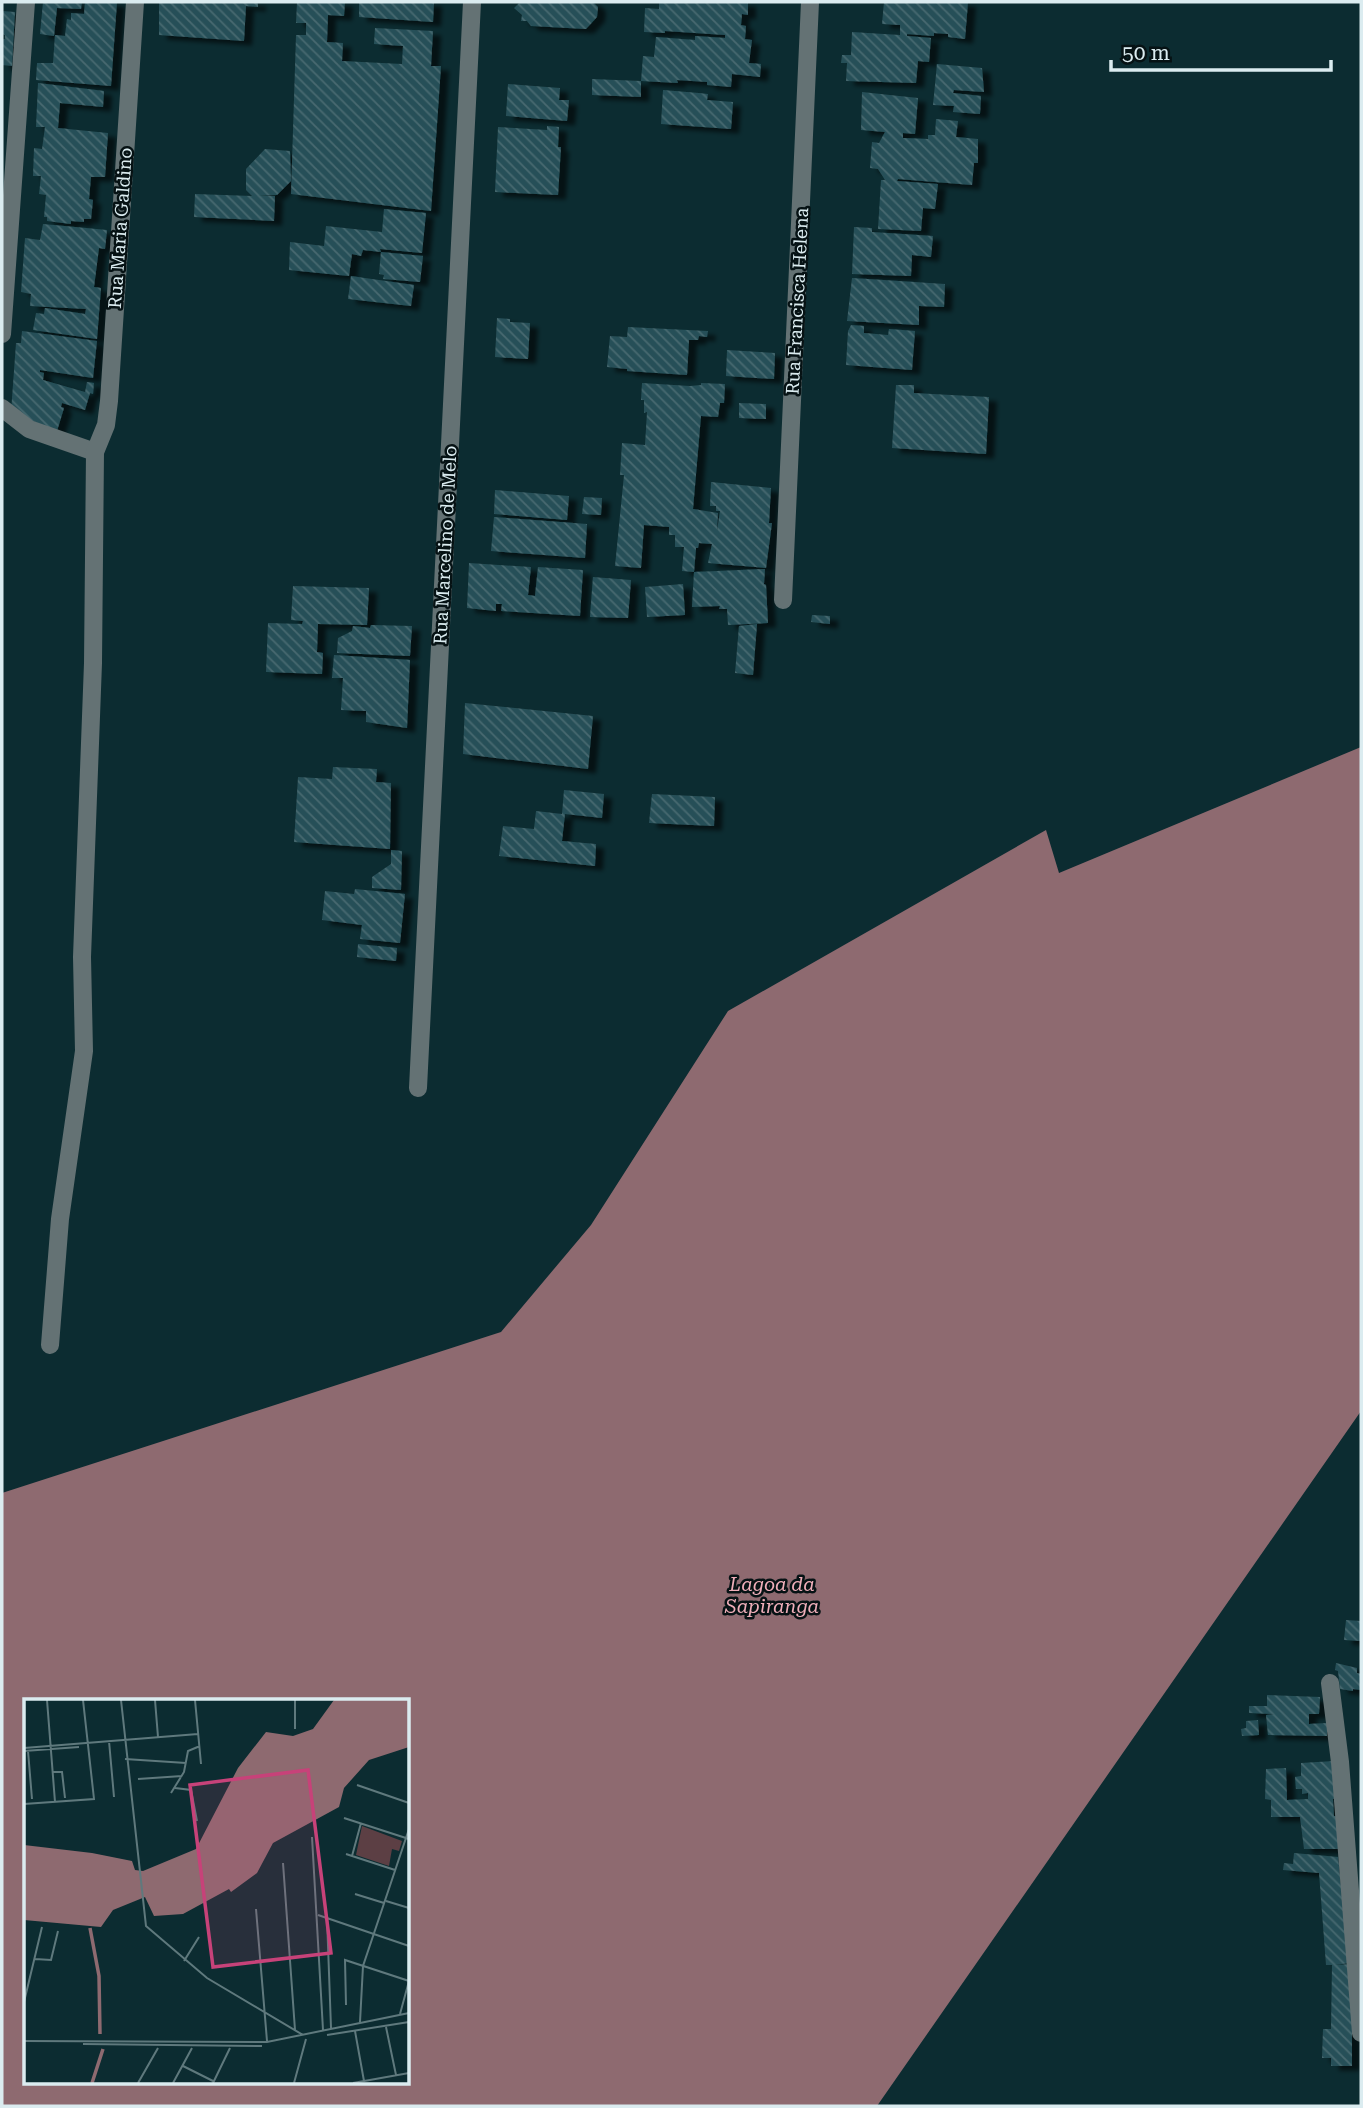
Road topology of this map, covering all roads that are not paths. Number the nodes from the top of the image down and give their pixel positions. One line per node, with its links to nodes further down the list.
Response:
1 (26, 2): 5 (street)
2 (135, 2): 7 (street, Rua Maria Galdino)
3 (472, 2): 9 (street, Rua Marcelino de Melo)
4 (810, 2): 8 (street, Rua Francisca Helena)
5 (2, 334)
6 (2, 408): 7 (street)
7 (95, 452): 10 (street, Rua Maria Galdino)
8 (783, 600)
9 (418, 1088)
10 (50, 1345)
11 (1330, 1683): 12 (street)
12 (1361, 2033)

